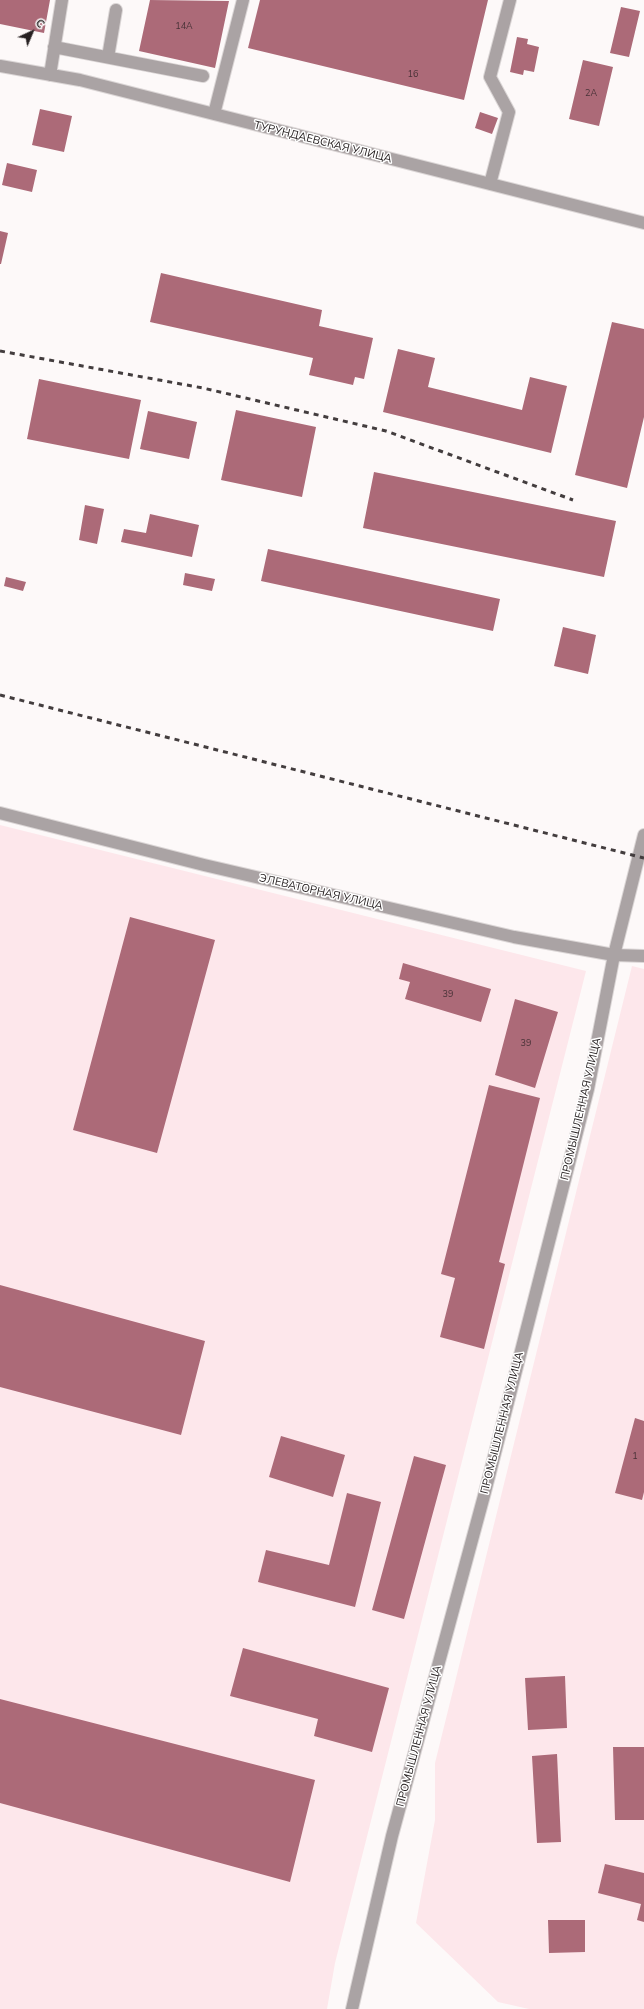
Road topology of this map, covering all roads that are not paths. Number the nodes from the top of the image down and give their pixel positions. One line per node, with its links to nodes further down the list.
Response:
1 (62, 0): 5 (street)
2 (242, 0): 10 (street)
3 (510, 0): 11 (street)
4 (116, 10): 6 (street)
5 (54, 47): 6 (street); 8 (street)
6 (108, 57): 9 (street)
7 (0, 66): 8 (street, ТУРУНДАЕВСКАЯ УЛИЦА)
8 (50, 75): 10 (street, ТУРУНДАЕВСКАЯ УЛИЦА)
9 (203, 76)
10 (214, 114): 11 (street, ТУРУНДАЕВСКАЯ УЛИЦА)
11 (490, 184): 12 (street, ТУРУНДАЕВСКАЯ УЛИЦА)
12 (644, 223)
13 (0, 814): 15 (street, ЭЛЕВАТОРНАЯ УЛИЦА)
14 (644, 835): 15 (street, ПРОМЫШЛЕННАЯ УЛИЦА)
15 (614, 955): 16 (street, ЭЛЕВАТОРНАЯ УЛИЦА); 17 (street, ПРОМЫШЛЕННАЯ УЛИЦА)
16 (644, 956)
17 (352, 2009)

